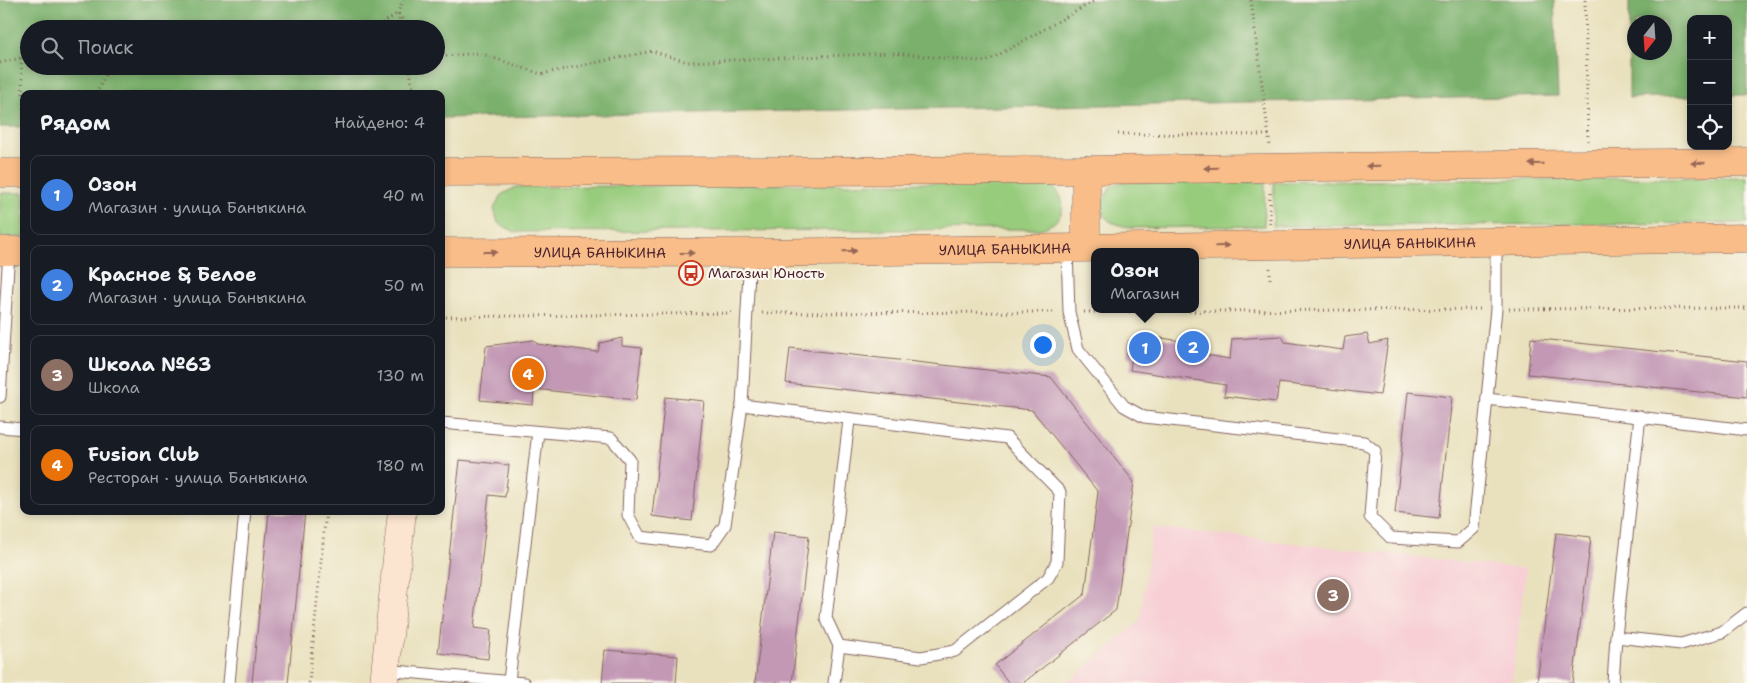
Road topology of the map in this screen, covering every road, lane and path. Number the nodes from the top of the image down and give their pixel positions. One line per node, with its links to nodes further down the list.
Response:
1 (403, 0): 5 (path)
2 (1096, 0): 9 (path)
3 (1252, 0): 19 (path)
4 (1585, 0): 21 (path)
5 (398, 13): 6 (path); 7 (path); 8 (path)
6 (388, 20)
7 (399, 20)
8 (403, 20)
9 (445, 56)
10 (20, 58): 11 (path)
11 (0, 63)
12 (22, 75): 15 (path)
13 (105, 75): 16 (path)
14 (410, 75): 17 (path)
15 (23, 90)
16 (98, 90)
17 (413, 90)
18 (1118, 134): 19 (path)
19 (1270, 135): 22 (path)
20 (1747, 162): 21 (main road, one-way to 21)
21 (1589, 164): 22 (main road, one-way to 22)
22 (1270, 168): 23 (main road, one-way to 23); 29 (path)
23 (1086, 170): 25 (main road); 30 (main road)
24 (0, 172): 26 (main road)
25 (445, 172)
26 (20, 173)
27 (1747, 238): 28 (main road, УЛИЦА БАНЫКИНА)
28 (1496, 241): 29 (main road, УЛИЦА БАНЫКИНА); 36 (lane)
29 (1270, 245): 30 (main road, УЛИЦА БАНЫКИНА, one-way to 29); 34 (path)
30 (1076, 248): 33 (main road, УЛИЦА БАНЫКИНА, one-way to 30); 38 (lane)
31 (11, 251): 42 (lane)
32 (445, 252): 33 (main road, УЛИЦА БАНЫКИНА, one-way to 33)
33 (750, 253): 40 (lane)
34 (1270, 282)
35 (1747, 308): 36 (path)
36 (1496, 309): 37 (path); 43 (lane)
37 (1199, 311)
38 (1069, 312): 39 (path); 40 (path); 43 (lane)
39 (1091, 312)
40 (746, 313): 41 (path); 44 (lane)
41 (445, 317)
42 (0, 397)
43 (1487, 399): 45 (lane)
44 (742, 405): 46 (lane); 51 (lane)
45 (1640, 416): 50 (lane); 56 (lane)
46 (850, 420): 57 (lane); 57 (lane)
47 (445, 423): 51 (lane)
48 (0, 427): 49 (lane)
49 (20, 430)
50 (1747, 430)
51 (538, 432): 59 (lane)
52 (245, 515): 60 (lane)
53 (326, 515): 61 (path)
54 (402, 515): 58 (street)
55 (1747, 613): 56 (lane)
56 (1616, 637): 64 (lane)
57 (839, 646): 63 (lane)
58 (384, 676): 59 (lane)
59 (509, 681): 62 (lane)
60 (229, 683)
61 (309, 683)
62 (524, 683)
63 (834, 683)
64 (1613, 683)

